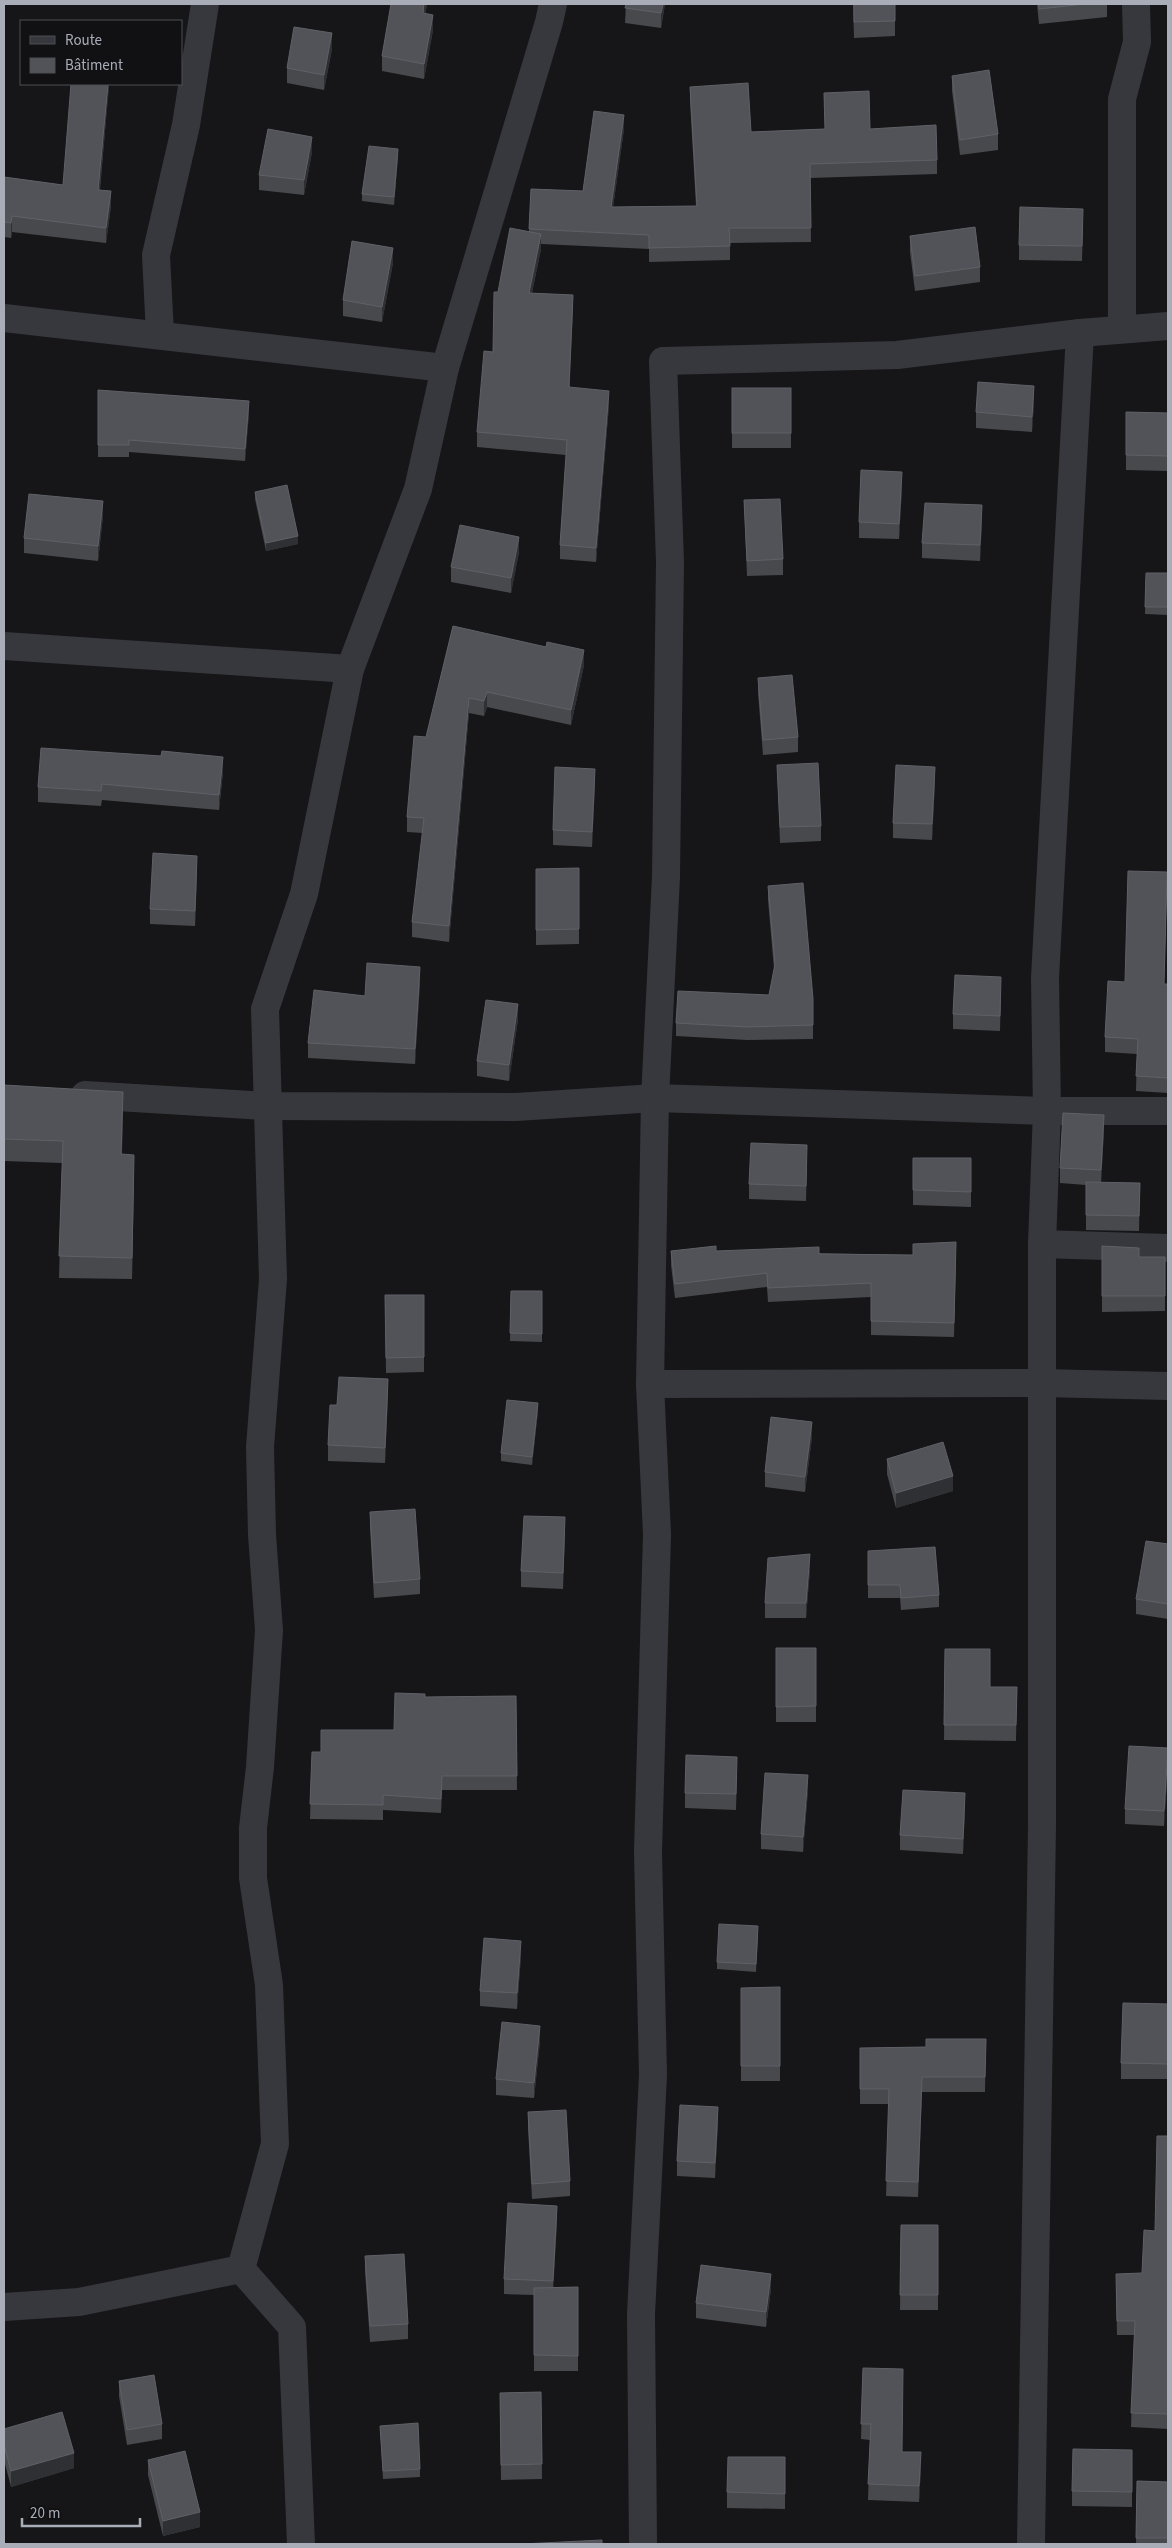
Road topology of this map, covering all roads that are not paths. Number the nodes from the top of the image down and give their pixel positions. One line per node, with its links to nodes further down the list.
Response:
1 (206, 4): 8 (street)
2 (553, 4): 9 (street)
3 (1136, 4): 6 (street)
4 (4, 318): 8 (street)
5 (1168, 326): 6 (street)
6 (1122, 329): 7 (street)
7 (1080, 333): 13 (street); 16 (street)
8 (160, 334): 9 (street)
9 (445, 368): 11 (street)
10 (4, 646): 11 (street)
11 (350, 669): 14 (street)
12 (62, 1094): 14 (street)
13 (655, 1098): 14 (street); 16 (street); 20 (street)
14 (266, 1106): 22 (street)
15 (1168, 1110): 16 (street)
16 (1047, 1111): 17 (street)
17 (1042, 1244): 18 (street); 19 (street)
18 (1168, 1248)
19 (1042, 1383): 20 (street); 21 (street); 26 (street)
20 (650, 1384): 25 (street)
21 (1168, 1386)
22 (241, 2269): 23 (street); 24 (street)
23 (4, 2307)
24 (301, 2544)
25 (643, 2544)
26 (1031, 2544)

